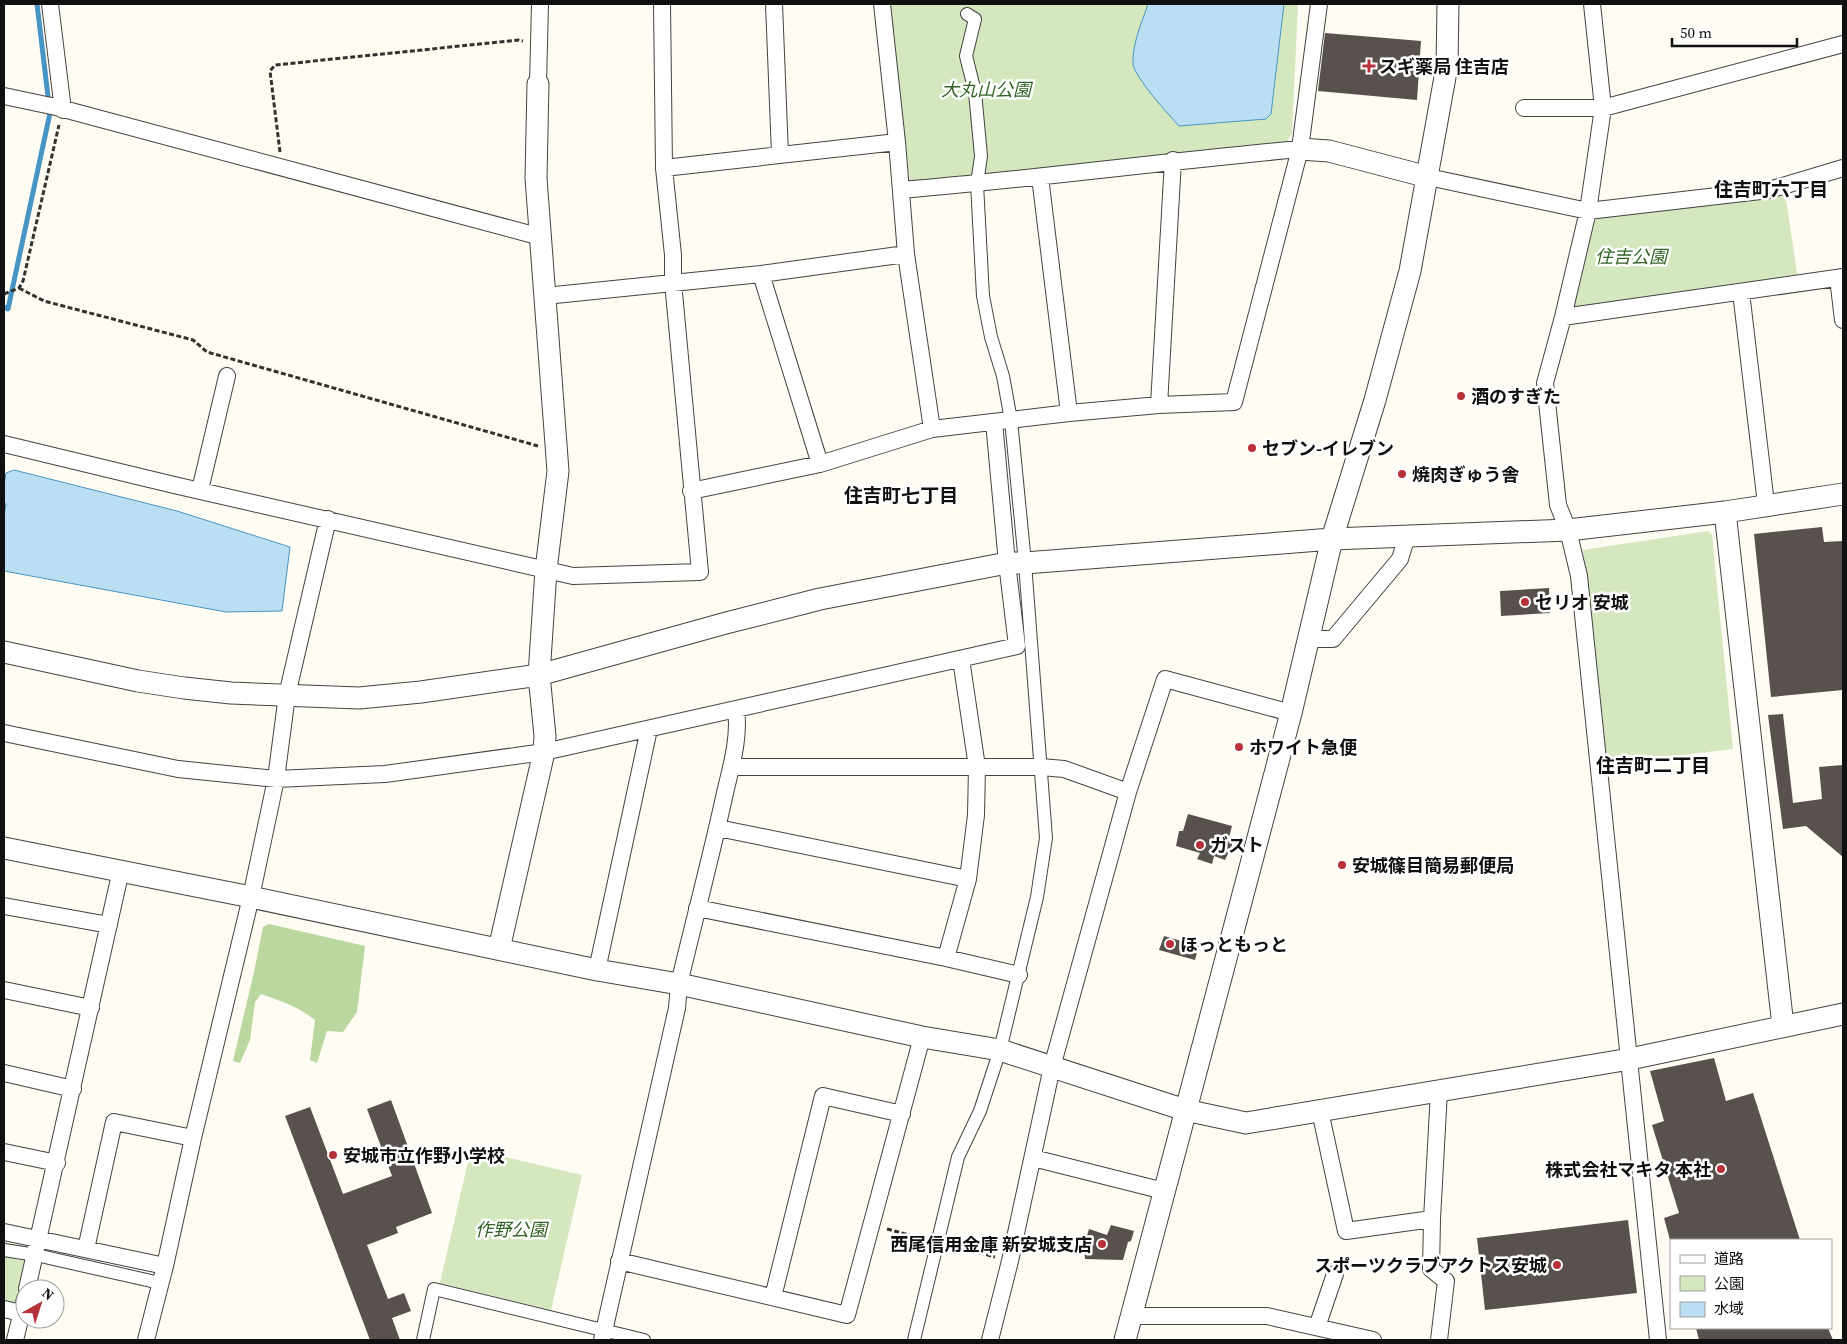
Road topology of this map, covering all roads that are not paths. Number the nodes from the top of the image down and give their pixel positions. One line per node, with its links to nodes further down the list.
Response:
1 (50, 4): 13 (street)
2 (540, 4): 11 (street)
3 (662, 4): 20 (street)
4 (774, 4): 18 (street)
5 (882, 4): 16 (street)
6 (1319, 4): 17 (street)
7 (1448, 4): 23 (street)
8 (1592, 4): 15 (street)
9 (968, 14): 24 (street)
10 (1843, 44): 15 (street)
11 (538, 84): 27 (street)
12 (4, 96): 13 (street)
13 (55, 107): 27 (street)
14 (1524, 108): 15 (street)
15 (1603, 108): 26 (street)
16 (897, 142): 18 (street); 25 (street)
17 (1300, 148): 19 (street); 23 (street); 37 (street)
18 (780, 154): 20 (street)
19 (1173, 160): 22 (street); 37 (street)
20 (664, 168): 31 (street)
21 (1843, 168): 26 (street)
22 (1040, 177): 24 (street); 38 (street)
23 (1428, 177): 26 (street); 52 (street)
24 (976, 184): 25 (street); 39 (street)
25 (902, 190): 28 (street)
26 (1588, 211): 34 (street)
27 (540, 237): 33 (street)
28 (906, 254): 29 (street); 41 (street)
29 (762, 274): 31 (street); 43 (street)
30 (1840, 278): 32 (street); 35 (street)
31 (673, 282): 33 (street); 45 (street)
32 (1741, 292): 34 (street); 47 (street)
33 (545, 296): 54 (street)
34 (1563, 317): 50 (street)
35 (1843, 320)
36 (227, 376): 44 (street)
37 (1159, 406): 38 (street)
38 (1069, 413): 39 (street)
39 (1012, 420): 40 (street); 53 (street)
40 (994, 422): 41 (street); 53 (street)
41 (932, 429): 43 (street)
42 (4, 444): 44 (street)
43 (820, 464): 45 (street)
44 (200, 490): 49 (street)
45 (691, 491): 54 (street)
46 (1843, 494): 47 (street)
47 (1766, 504): 48 (street)
48 (1725, 512): 50 (street); 86 (street)
49 (328, 520): 54 (street); 59 (street)
50 (1568, 530): 51 (street); 89 (street)
51 (1407, 536): 52 (street); 55 (street)
52 (1332, 539): 53 (street); 55 (street)
53 (1016, 563): 57 (street); 58 (street); 67 (street)
54 (546, 570): 58 (street)
55 (1308, 639): 61 (street)
56 (4, 652): 59 (street)
57 (961, 659): 60 (street); 66 (street)
58 (539, 675): 59 (street); 64 (street)
59 (287, 695): 68 (street)
60 (736, 710): 62 (street); 65 (street)
61 (1291, 713): 69 (street); 94 (street)
62 (649, 729): 64 (street); 80 (street)
63 (4, 733): 68 (street)
64 (544, 752): 68 (street); 78 (street)
65 (731, 767): 66 (street); 70 (street)
66 (978, 767): 67 (street); 73 (street)
67 (1041, 767): 69 (street); 81 (street)
68 (276, 779): 74 (street)
69 (1128, 792): 90 (street)
70 (718, 828): 73 (street); 76 (street)
71 (4, 848): 72 (street)
72 (121, 870): 74 (street); 77 (street)
73 (968, 879): 79 (street)
74 (251, 897): 78 (street); 97 (street)
75 (4, 906): 77 (street)
76 (697, 908): 79 (street); 82 (street)
77 (109, 925): 84 (street)
78 (499, 949): 80 (street)
79 (946, 958): 81 (street)
80 (597, 970): 82 (street)
81 (1018, 975): 88 (street)
82 (678, 984): 87 (street); 107 (street)
83 (4, 990): 84 (street)
84 (90, 1008): 92 (street)
85 (1843, 1014): 86 (street)
86 (1783, 1026): 89 (street)
87 (922, 1037): 88 (street); 96 (street)
88 (1000, 1050): 90 (street); 119 (street)
89 (1630, 1059): 93 (street); 124 (street)
90 (1052, 1067): 94 (street); 99 (street)
91 (4, 1073): 92 (street)
92 (73, 1089): 100 (street)
93 (1439, 1091): 95 (street); 102 (street)
94 (1185, 1110): 95 (street); 101 (street)
95 (1320, 1111): 102 (street)
96 (902, 1114): 112 (street); 112 (street)
97 (192, 1138): 105 (street); 108 (street)
98 (4, 1152): 100 (street)
99 (1033, 1158): 101 (street); 120 (street)
100 (57, 1163): 104 (street)
101 (1164, 1191): 113 (street)
102 (1432, 1219): 123 (street)
103 (4, 1232): 104 (street)
104 (38, 1247): 105 (street); 106 (street); 110 (street); 111 (street)
105 (86, 1249): 108 (street)
106 (4, 1250)
107 (619, 1261): 112 (street); 115 (street)
108 (164, 1266): 111 (street)
109 (1334, 1274): 114 (street)
110 (30, 1279)
111 (160, 1283): 116 (street)
112 (773, 1297)
113 (1131, 1316): 114 (street); 121 (street)
114 (1316, 1327): 122 (street)
115 (603, 1336): 117 (street); 118 (street)
116 (146, 1340)
117 (423, 1340)
118 (644, 1340)
119 (914, 1340)
120 (990, 1340)
121 (1125, 1340)
122 (1373, 1340)
123 (1439, 1340)
124 (1658, 1340)

